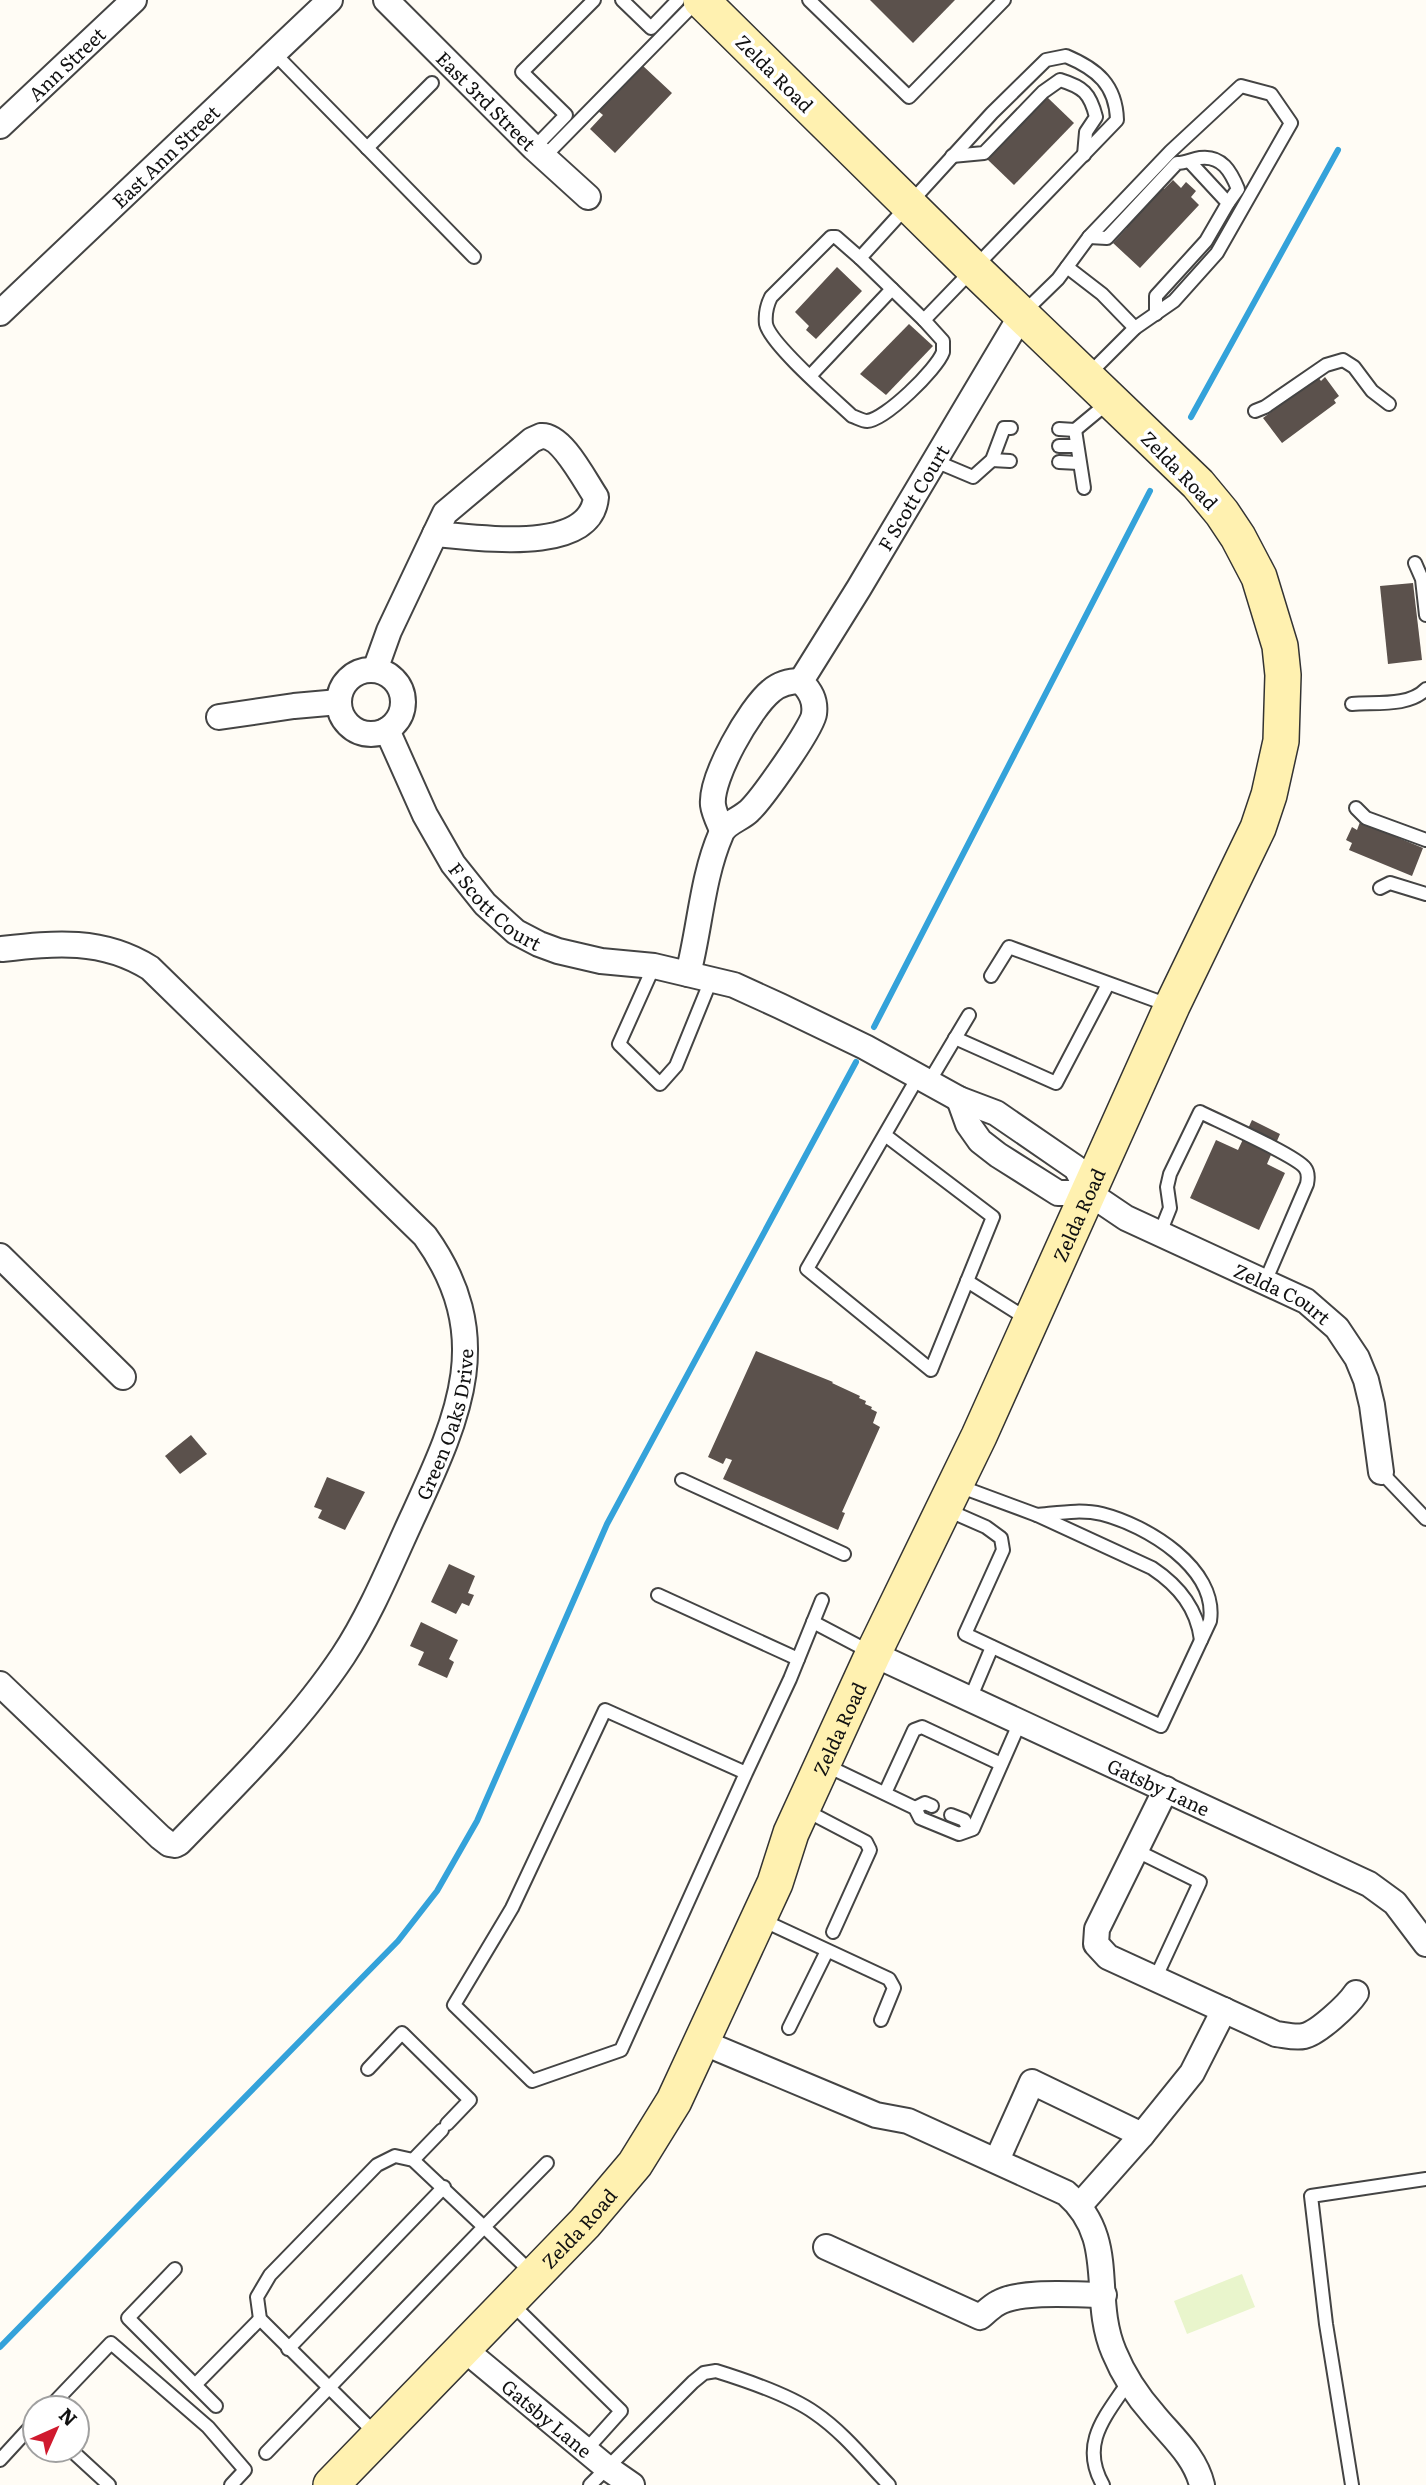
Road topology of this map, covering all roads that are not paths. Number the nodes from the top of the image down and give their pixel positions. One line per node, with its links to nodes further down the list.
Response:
1 (134, 0): 12 (street, Ann Street)
2 (330, 0): 10 (street, East Ann Street)
3 (387, 0): 14 (street, East 3rd Street)
4 (594, 0): 14 (lane)
5 (622, 0): 6 (lane)
6 (678, 0)
7 (699, 0): 14 (lane); 20 (main road, Zelda Road)
8 (809, 0): 9 (lane)
9 (1004, 0)
10 (275, 54): 13 (lane); 27 (street, East Ann Street)
11 (432, 83): 13 (lane)
12 (0, 127)
13 (367, 148): 22 (lane)
14 (539, 152): 18 (street, East 3rd Street)
15 (1084, 155): 16 (lane); 16 (lane); 25 (lane)
16 (952, 156): 20 (lane)
17 (1190, 162): 19 (lane); 19 (lane); 21 (lane)
18 (588, 197)
19 (1227, 203): 29 (lane)
20 (909, 206): 23 (lane); 25 (main road, Zelda Road)
21 (1089, 237): 24 (lane); 29 (lane)
22 (474, 257)
23 (860, 258): 26 (lane); 32 (lane)
24 (1067, 267): 28 (lane); 31 (lane)
25 (973, 268): 28 (main road, Zelda Road); 30 (lane)
26 (892, 289): 30 (lane); 32 (lane)
27 (0, 313)
28 (1022, 314): 33 (main road, Zelda Road); 42 (street, F Scott Court)
29 (1156, 314): 31 (lane)
30 (924, 320): 32 (lane)
31 (1135, 328): 33 (lane)
32 (810, 376)
33 (1086, 377): 34 (main road, Zelda Road)
34 (1111, 400): 39 (lane); 68 (main road, Zelda Road)
35 (1389, 404): 36 (lane)
36 (1255, 411)
37 (1011, 428): 43 (lane)
38 (1059, 429): 39 (lane)
39 (1074, 430): 41 (lane)
40 (1059, 446): 41 (lane)
41 (1077, 446): 46 (lane)
42 (935, 460): 43 (lane); 52 (street, F Scott Court)
43 (992, 460): 44 (lane)
44 (1010, 461)
45 (1059, 462): 46 (lane)
46 (1079, 463): 47 (lane)
47 (1084, 488)
48 (435, 534): 48 (street); 51 (street)
49 (1415, 563): 50 (lane)
50 (1426, 615)
51 (375, 670): 54 (street); 57 (street)
52 (801, 681): 59 (street); 59 (street)
53 (1426, 689): 55 (lane)
54 (339, 702): 56 (street); 57 (street)
55 (1352, 704)
56 (219, 717)
57 (387, 730): 64 (street, F Scott Court)
58 (1356, 808): 60 (lane)
59 (722, 830): 66 (street)
60 (1426, 840)
61 (1380, 888): 62 (lane)
62 (1426, 894)
63 (1, 949): 94 (street, Green Oaks Drive)
64 (654, 966): 66 (street, F Scott Court); 66 (lane)
65 (991, 976): 67 (lane)
66 (700, 977): 71 (street, F Scott Court)
67 (1108, 984): 68 (lane); 70 (lane)
68 (1172, 1006): 74 (main road, Zelda Road)
69 (969, 1015): 70 (lane)
70 (955, 1038): 71 (lane)
71 (923, 1079): 72 (street, F Scott Court); 73 (lane)
72 (959, 1099): 74 (street, F Scott Court); 74 (street)
73 (886, 1135): 77 (lane); 77 (lane)
74 (1090, 1193): 75 (street, Zelda Court); 79 (main road, Zelda Road)
75 (1160, 1233): 78 (street, Zelda Court); 78 (lane)
76 (0, 1256): 80 (street)
77 (967, 1281): 79 (lane)
78 (1265, 1282): 81 (street, Zelda Court)
79 (1031, 1321): 83 (main road, Zelda Road)
80 (123, 1377)
81 (1381, 1472): 85 (lane)
82 (682, 1480): 86 (lane)
83 (950, 1497): 84 (lane); 91 (lane); 92 (main road, Zelda Road)
84 (1037, 1516): 90 (lane); 90 (lane)
85 (1426, 1519)
86 (844, 1554)
87 (658, 1595): 93 (lane)
88 (822, 1600): 89 (lane)
89 (813, 1622): 92 (lane); 93 (lane)
90 (1201, 1641): 91 (lane)
91 (992, 1647): 95 (lane)
92 (873, 1654): 95 (street, Gatsby Lane); 97 (main road, Zelda Road)
93 (798, 1659): 99 (lane)
94 (0, 1684)
95 (970, 1699): 96 (street, Gatsby Lane)
96 (1020, 1722): 98 (lane); 100 (street, Gatsby Lane)
97 (823, 1764): 101 (lane); 104 (main road, Zelda Road)
98 (1002, 1764): 101 (lane); 106 (lane)
99 (746, 1773): 99 (lane)
100 (1166, 1789): 107 (street); 110 (street, Gatsby Lane)
101 (885, 1793): 103 (lane)
102 (932, 1806): 103 (lane)
103 (915, 1808): 106 (lane)
104 (802, 1809): 108 (main road, Zelda Road); 109 (lane)
105 (951, 1815): 106 (lane)
106 (969, 1829)
107 (1135, 1850): 112 (street); 112 (lane)
108 (758, 1919): 111 (lane); 117 (main road, Zelda Road)
109 (833, 1932)
110 (1426, 1944)
111 (827, 1951): 115 (lane); 116 (lane)
112 (1156, 1977): 114 (street)
113 (1356, 1993): 114 (street)
114 (1224, 2010): 119 (street)
115 (881, 2020)
116 (789, 2028)
117 (702, 2042): 121 (street); 129 (main road, Zelda Road)
118 (368, 2069): 120 (lane)
119 (1142, 2136): 121 (street); 125 (street)
120 (413, 2160): 124 (lane); 132 (lane)
121 (997, 2160): 125 (street)
122 (547, 2163): 126 (lane)
123 (1426, 2179): 154 (lane)
124 (444, 2188): 126 (lane); 133 (lane)
125 (1080, 2205): 130 (street)
126 (484, 2227): 129 (lane); 137 (lane)
127 (826, 2247): 130 (street)
128 (175, 2269): 136 (lane)
129 (534, 2276): 131 (main road, Zelda Road)
130 (1104, 2295): 135 (street)
131 (509, 2301): 134 (main road, Zelda Road); 142 (lane)
132 (260, 2319): 133 (lane); 136 (lane)
133 (288, 2349): 137 (lane)
134 (464, 2349): 140 (main road, Zelda Road); 142 (street, Gatsby Lane)
135 (1129, 2381): 152 (lane); 153 (street)
136 (195, 2385): 139 (lane)
137 (330, 2389): 140 (lane); 143 (lane)
138 (62, 2394): 149 (lane)
139 (216, 2406)
140 (379, 2437): 147 (main road, Zelda Road)
141 (21, 2438): 144 (lane)
142 (586, 2450): 146 (street, Gatsby Lane)
143 (266, 2453)
144 (0, 2460)
145 (86, 2464): 148 (lane)
146 (598, 2476): 150 (street, Gatsby Lane); 151 (lane)
147 (334, 2484)
148 (109, 2485)
149 (231, 2485)
150 (632, 2485)
151 (889, 2485)
152 (1103, 2485)
153 (1202, 2485)
154 (1352, 2485)

